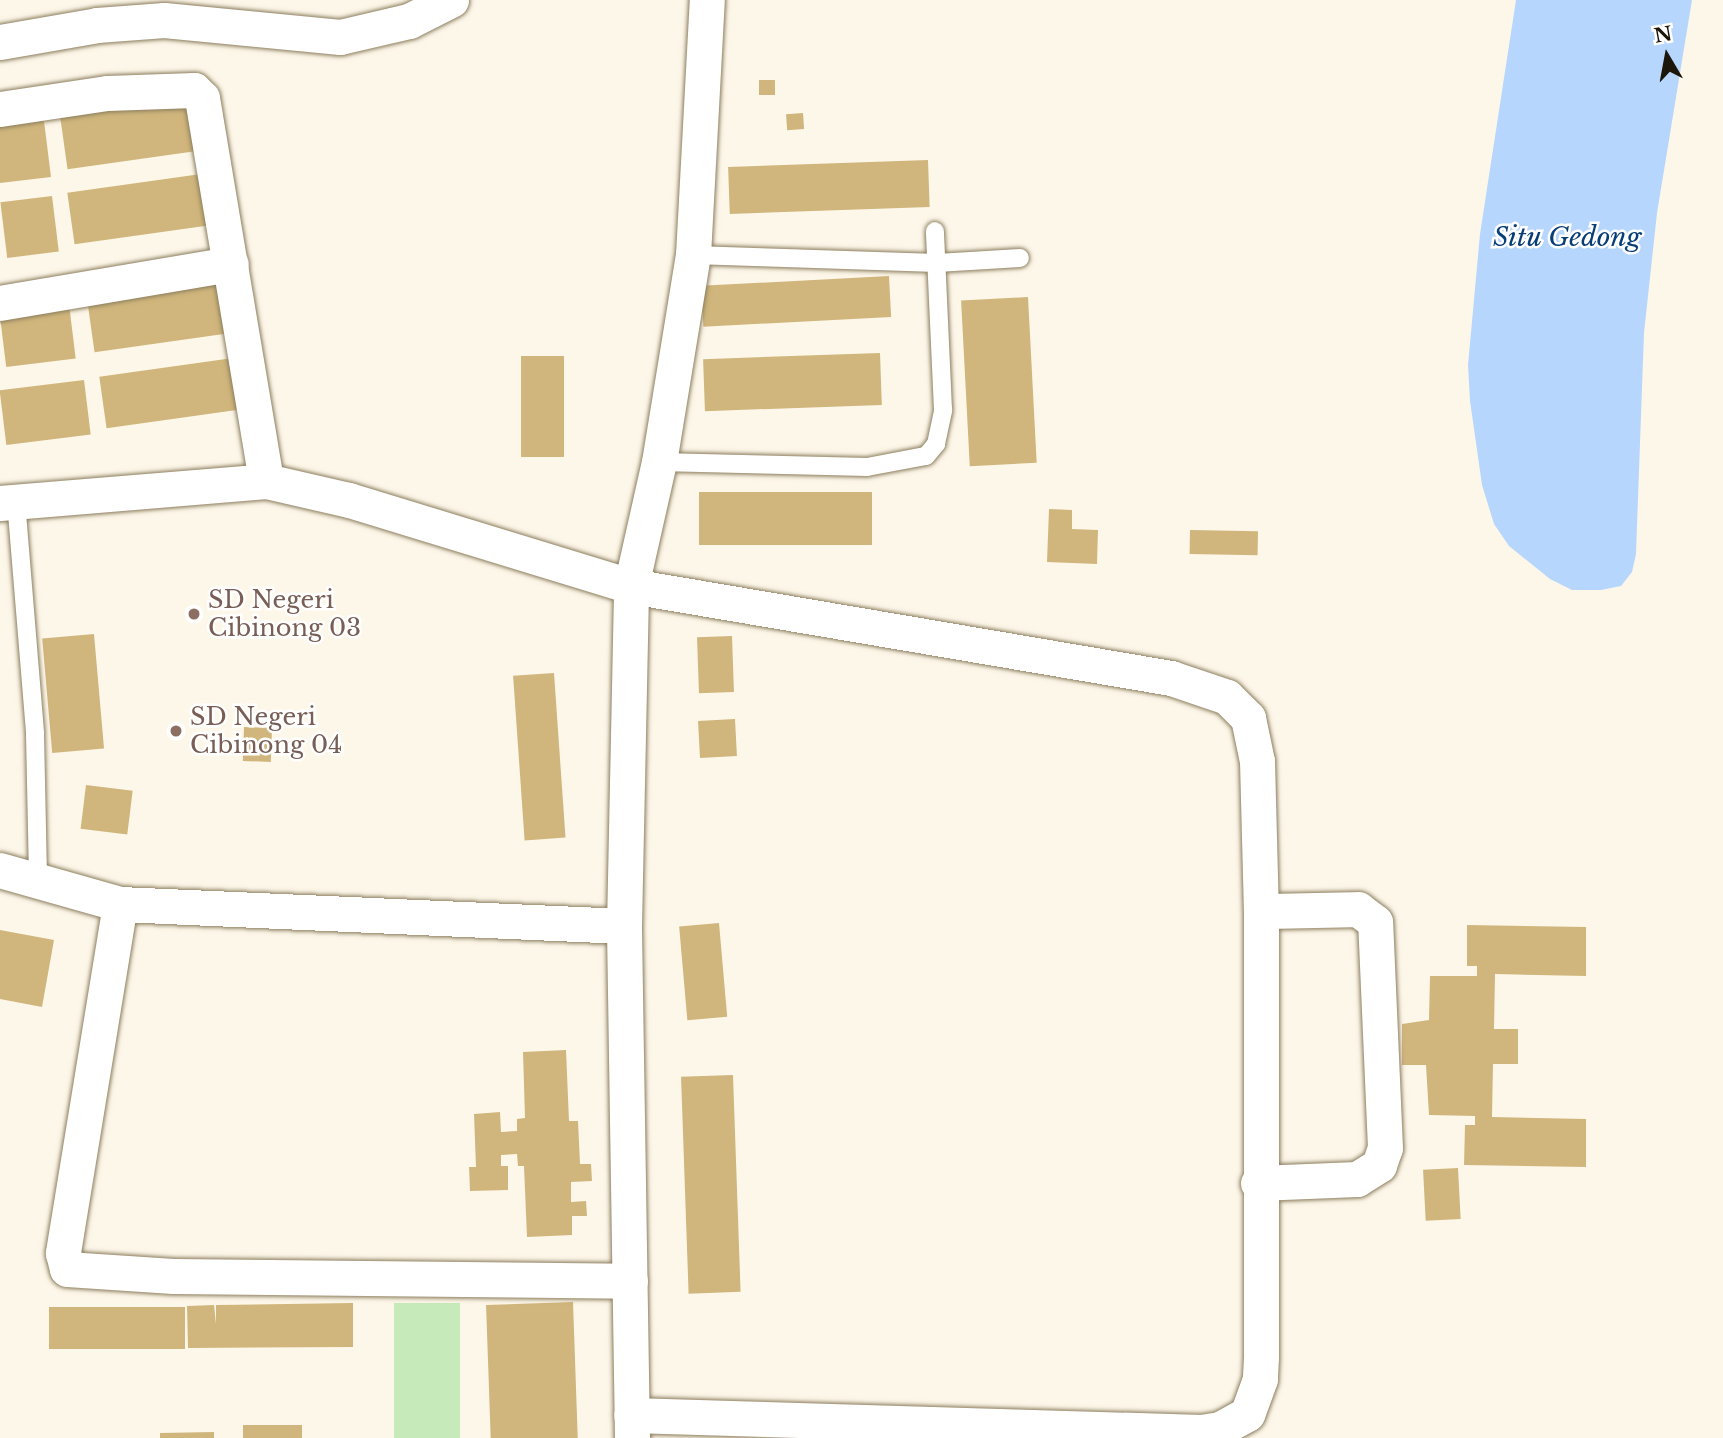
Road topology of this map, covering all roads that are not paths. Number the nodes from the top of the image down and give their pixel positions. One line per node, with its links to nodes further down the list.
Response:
1 (451, 0): 3 (street)
2 (707, 0): 6 (street)
3 (0, 42)
4 (0, 109): 9 (street)
5 (936, 231): 8 (lane)
6 (693, 254): 8 (lane); 11 (street)
7 (1020, 258): 8 (lane)
8 (937, 263): 11 (lane)
9 (231, 264): 10 (street); 12 (street)
10 (0, 303)
11 (659, 462): 14 (street)
12 (267, 481): 13 (street); 14 (street)
13 (8, 502): 16 (lane)
14 (631, 586): 18 (street); 19 (street)
15 (0, 870): 16 (street)
16 (38, 878): 17 (street)
17 (120, 904): 19 (street); 21 (street)
18 (1261, 911): 20 (street); 20 (street)
19 (624, 926): 21 (street)
20 (1258, 1183): 22 (street)
21 (630, 1281): 22 (street)
22 (631, 1427)

